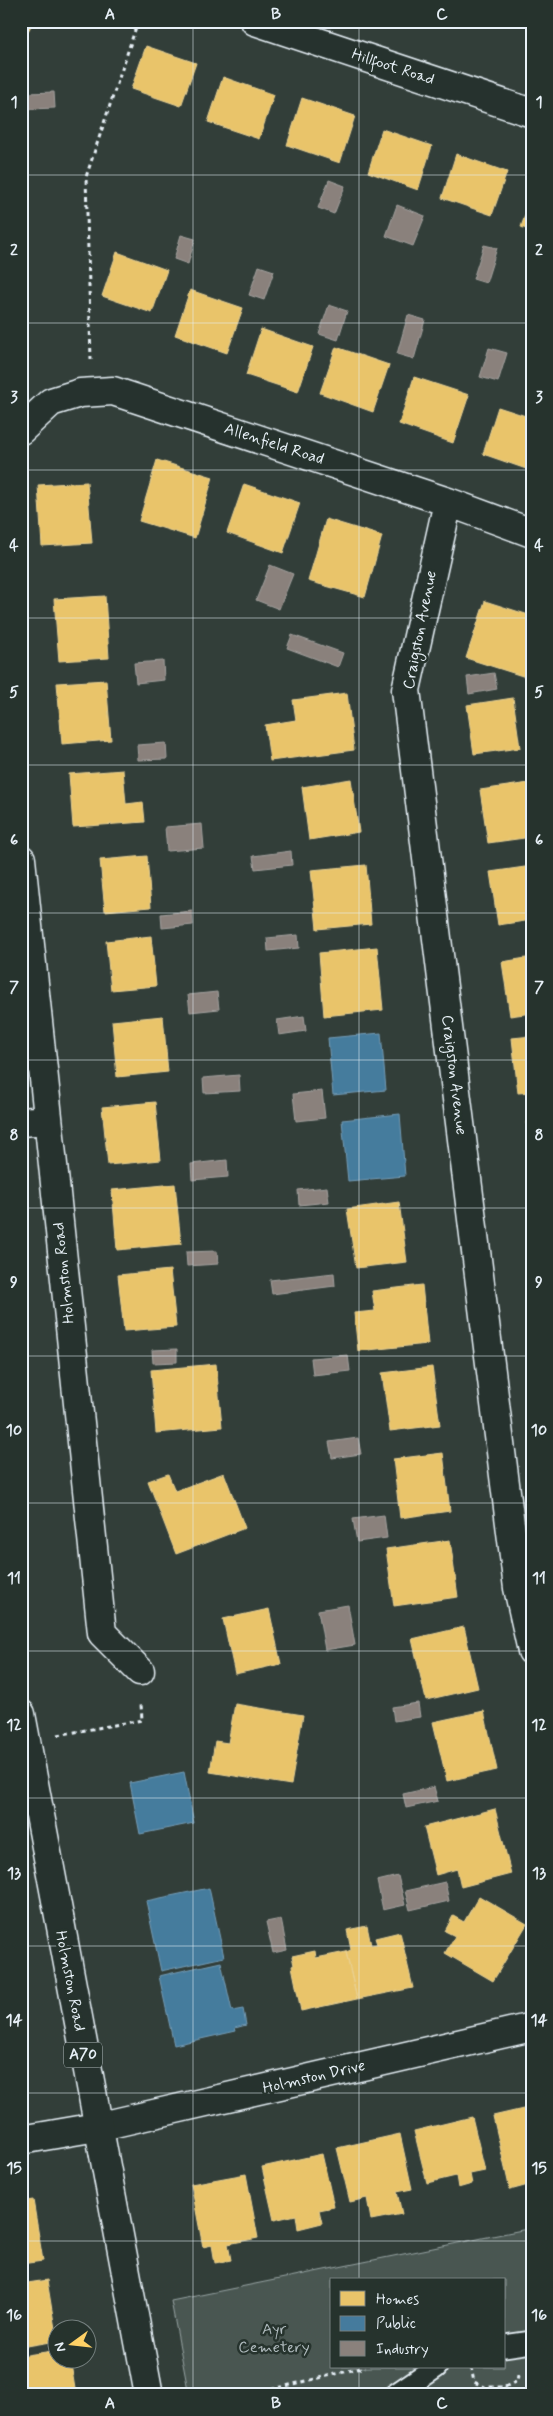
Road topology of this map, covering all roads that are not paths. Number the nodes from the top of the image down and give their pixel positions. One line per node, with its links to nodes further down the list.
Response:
1 (255, 21): 2 (street, Hillfoot Road)
2 (532, 113)
3 (21, 430): 4 (street, Allenfield Road)
4 (448, 502): 5 (street, Allenfield Road); 8 (street, Craigston Avenue)
5 (532, 533)
6 (21, 859): 7 (street, Holmston Road)
7 (34, 1121): 10 (street, Holmston Road)
8 (525, 1587): 9 (street, Craigston Avenue)
9 (532, 1651)
10 (140, 1671)
11 (21, 1714): 13 (street, Holmston Road / A70)
12 (532, 2027): 13 (street, Holmston Drive)
13 (97, 2127): 14 (street, Holmston Drive); 18 (street, Holmston Road / A70)
14 (21, 2140)
15 (532, 2342): 16 (lane)
16 (506, 2346)
17 (435, 2368): 19 (lane)
18 (149, 2395)
19 (395, 2395)

